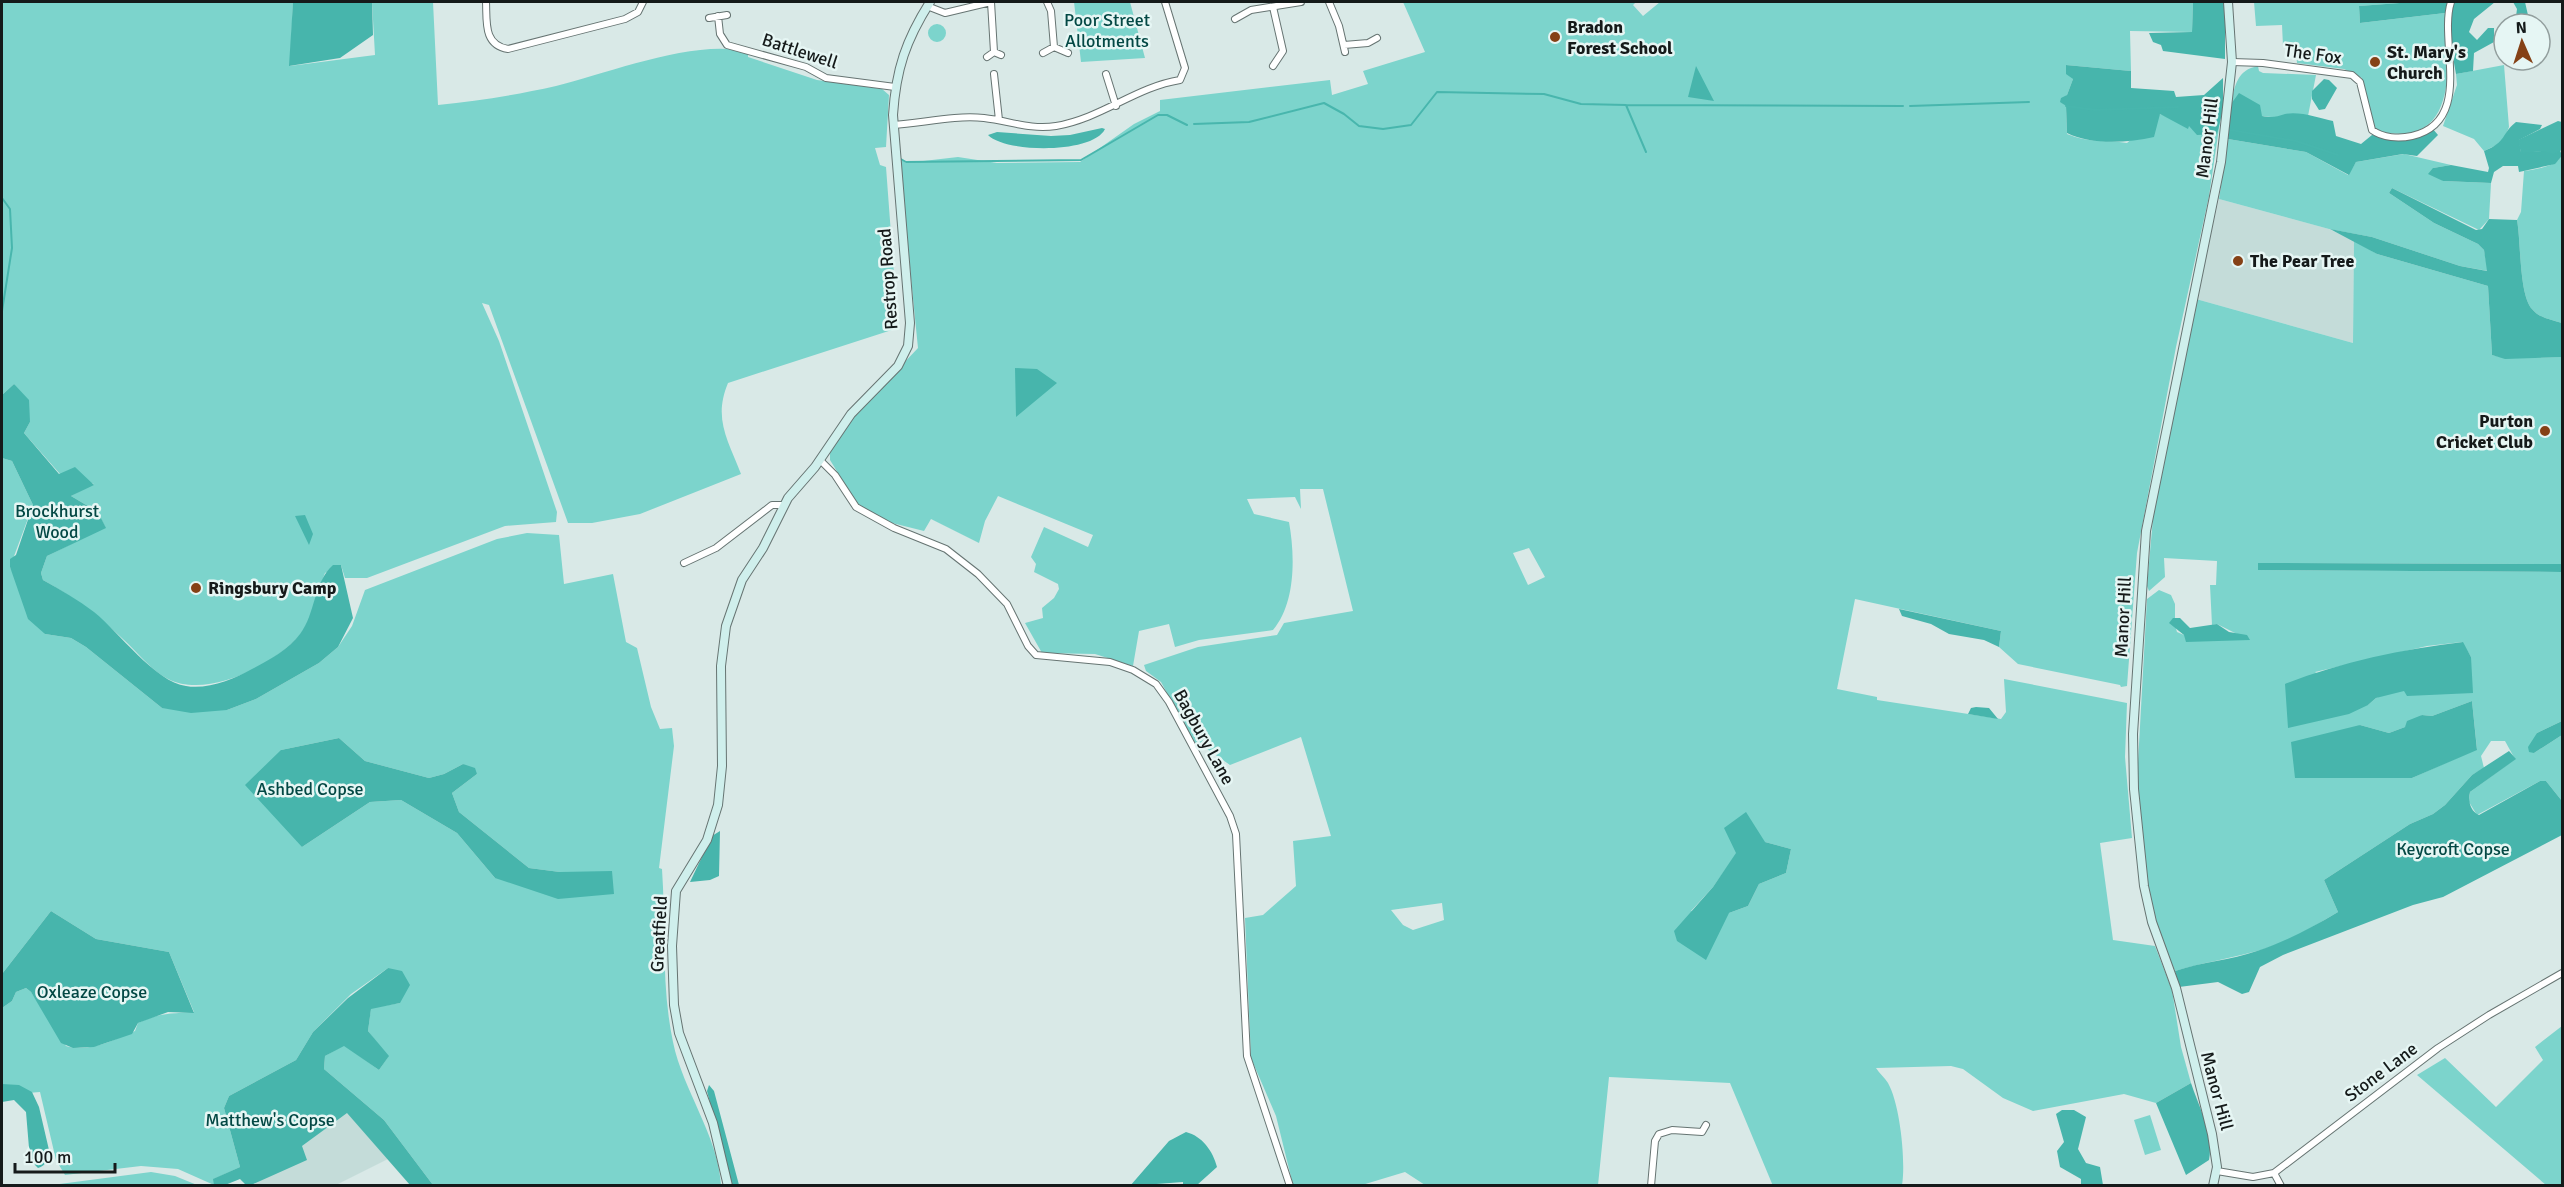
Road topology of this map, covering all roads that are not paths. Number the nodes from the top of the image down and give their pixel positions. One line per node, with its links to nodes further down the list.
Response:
1 (486, 2): 2 (street)
2 (643, 2)
3 (991, 2): 11 (street); 20 (street)
4 (1047, 2): 19 (street)
5 (1166, 2): 30 (street)
6 (1250, 2): 13 (street)
7 (1301, 2): 12 (street)
8 (1329, 2): 18 (street)
9 (2228, 2): 25 (street, Manor Hill)
10 (2451, 2): 25 (street, The Fox)
11 (929, 4): 29 (street, Restrop Road)
12 (1273, 7): 13 (street); 26 (street)
13 (1251, 10): 17 (street)
14 (727, 15): 15 (street)
15 (718, 16): 16 (street); 29 (street, Battlewell)
16 (709, 18)
17 (1235, 19)
18 (1377, 38)
19 (1054, 47): 21 (street); 22 (street)
20 (994, 52): 23 (street); 24 (street)
21 (1043, 52)
22 (1068, 53)
23 (1001, 55)
24 (987, 57)
25 (2232, 62): 39 (street, Manor Hill)
26 (1273, 66)
27 (994, 74): 31 (street)
28 (1106, 74): 30 (street)
29 (895, 87): 32 (street, Restrop Road)
30 (1116, 106): 31 (street)
31 (999, 120): 32 (street)
32 (893, 125): 33 (street, Restrop Road)
33 (820, 460): 34 (street, Restrop Road); 42 (street, Bagbury Lane)
34 (784, 506): 35 (street); 36 (street, Restrop Road)
35 (684, 563)
36 (721, 685): 41 (street, Greatfield)
37 (2562, 973): 40 (street, Stone Lane)
38 (1706, 1125): 43 (street)
39 (2217, 1171): 40 (street); 44 (street)
40 (2274, 1173): 45 (street)
41 (728, 1185)
42 (1290, 1185)
43 (1651, 1185)
44 (2213, 1185)
45 (2281, 1185)

